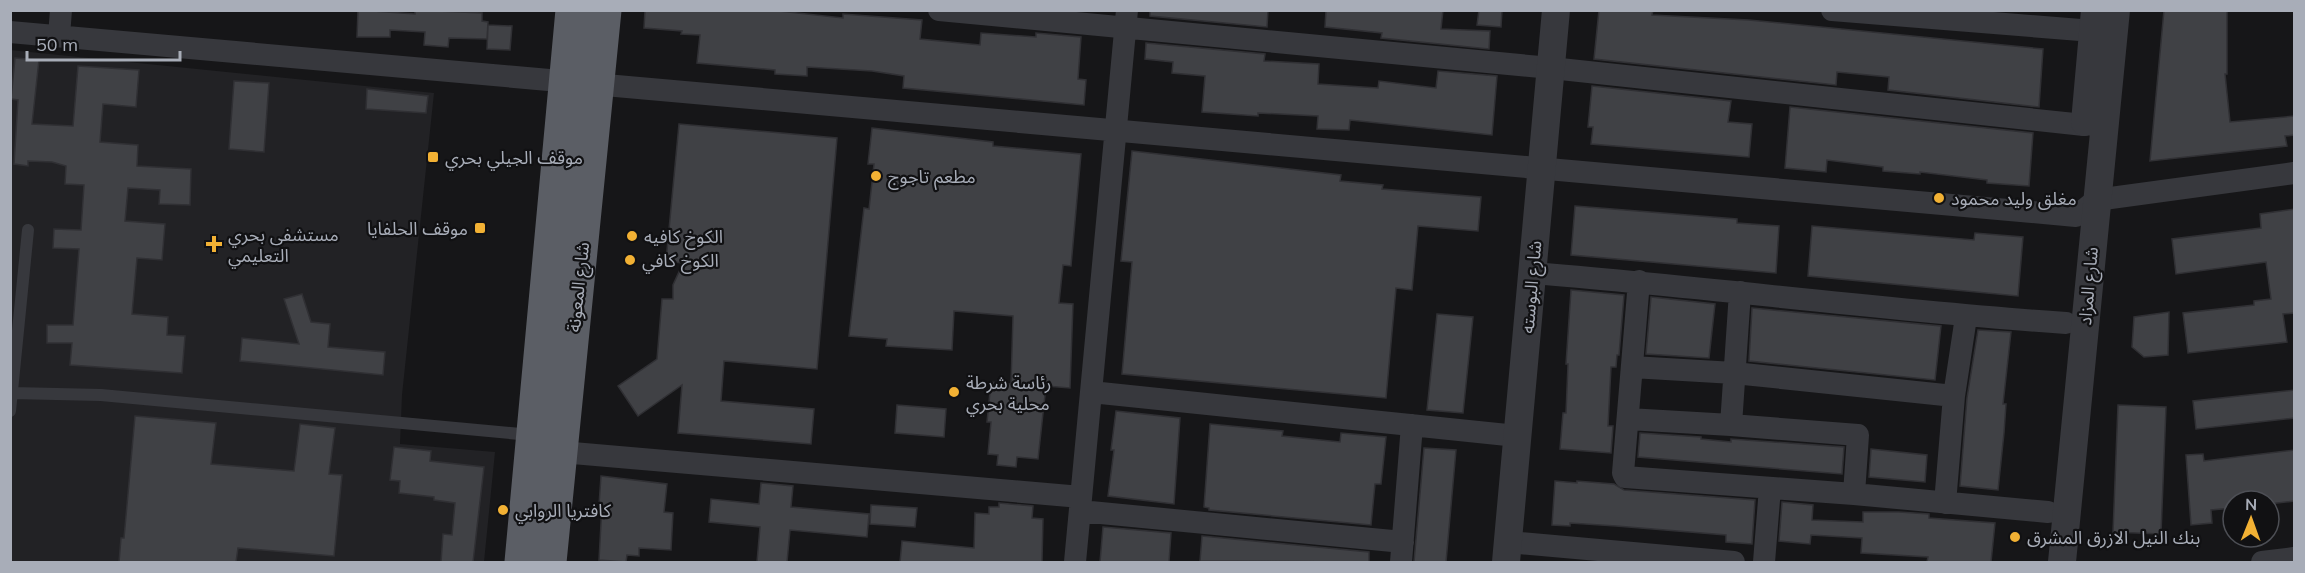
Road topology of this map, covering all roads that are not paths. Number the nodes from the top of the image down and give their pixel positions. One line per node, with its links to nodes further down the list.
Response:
1 (61, 10): 11 (street)
2 (572, 10): 13 (highway, شارع المعونة)
3 (605, 10): 14 (highway, شارع المعونة)
4 (939, 10): 8 (street)
5 (1556, 10): 12 (street, شارع البوسته)
6 (1832, 10): 9 (street)
7 (2116, 10): 19 (street, شارع المزاد)
8 (1126, 20): 12 (street); 16 (street)
9 (2094, 21): 15 (street, شارع المزاد)
10 (10, 32): 11 (street)
11 (59, 36): 13 (street)
12 (1551, 69): 15 (street); 17 (street, شارع البوسته)
13 (566, 82): 14 (street); 35 (highway, شارع المعونة)
14 (598, 85): 16 (street); 37 (highway, شارع المعونة)
15 (2084, 125): 19 (street, شارع المزاد)
16 (1116, 130): 17 (street); 28 (street)
17 (1542, 168): 19 (street); 21 (street, شارع البوسته)
18 (2295, 173): 19 (street)
19 (2086, 208): 25 (street, شارع المزاد); 53 (street, شارع المزاد)
20 (28, 230): 29 (lane)
21 (1532, 273): 22 (street); 36 (street, شارع البوسته)
22 (1639, 281): 23 (street); 26 (street)
23 (1740, 292): 24 (street); 27 (street)
24 (1966, 317): 25 (street); 30 (street)
25 (2066, 323): 42 (street, شارع المزاد)
26 (1632, 366): 27 (street); 32 (street)
27 (1734, 373): 30 (street); 34 (street)
28 (1091, 392): 33 (street); 41 (street)
29 (12, 393): 31 (lane); 35 (lane)
30 (1954, 396): 40 (street)
31 (10, 411)
32 (1628, 419): 34 (street); 38 (street)
33 (1412, 425): 36 (street); 43 (street)
34 (1731, 425): 39 (street)
35 (533, 435): 47 (highway, شارع المعونة)
36 (1517, 436): 44 (street, شارع البوسته)
37 (561, 452): 41 (street); 48 (highway, شارع المعونة)
38 (1770, 488): 39 (street); 51 (street)
39 (1854, 494): 40 (street)
40 (1945, 502): 42 (street)
41 (1080, 504): 43 (street); 49 (street)
42 (2048, 512): 52 (street, شارع المزاد)
43 (1402, 552)
44 (1507, 552): 46 (street)
45 (2295, 558): 54 (street)
46 (1640, 559): 50 (street)
47 (521, 562)
48 (550, 562)
49 (1075, 562)
50 (1732, 562)
51 (1764, 562)
52 (2043, 562)
53 (2062, 562)
54 (2262, 562)

